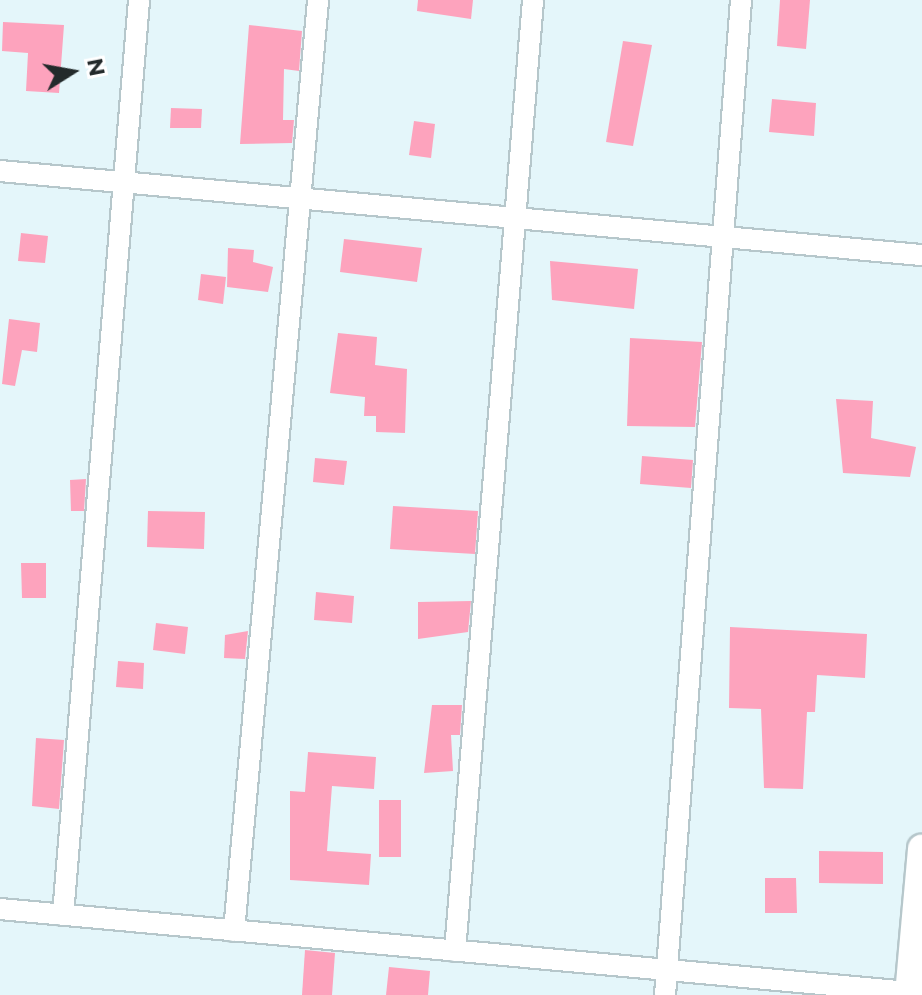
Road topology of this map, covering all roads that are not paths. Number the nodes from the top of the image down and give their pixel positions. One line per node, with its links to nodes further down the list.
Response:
1 (139, 0): 6 (street)
2 (318, 0): 7 (street)
3 (533, 0): 8 (street)
4 (741, 0): 9 (street)
5 (0, 171): 6 (street)
6 (122, 183): 7 (street); 13 (street)
7 (300, 198): 8 (street); 14 (street)
8 (515, 218): 9 (street); 15 (street)
9 (719, 236): 10 (street); 16 (street)
10 (922, 255)
11 (922, 849): 17 (street)
12 (0, 909): 13 (street)
13 (63, 915): 14 (street)
14 (234, 931): 15 (street)
15 (455, 951): 16 (street)
16 (667, 970): 17 (street); 18 (street)
17 (913, 993)
18 (665, 995)

